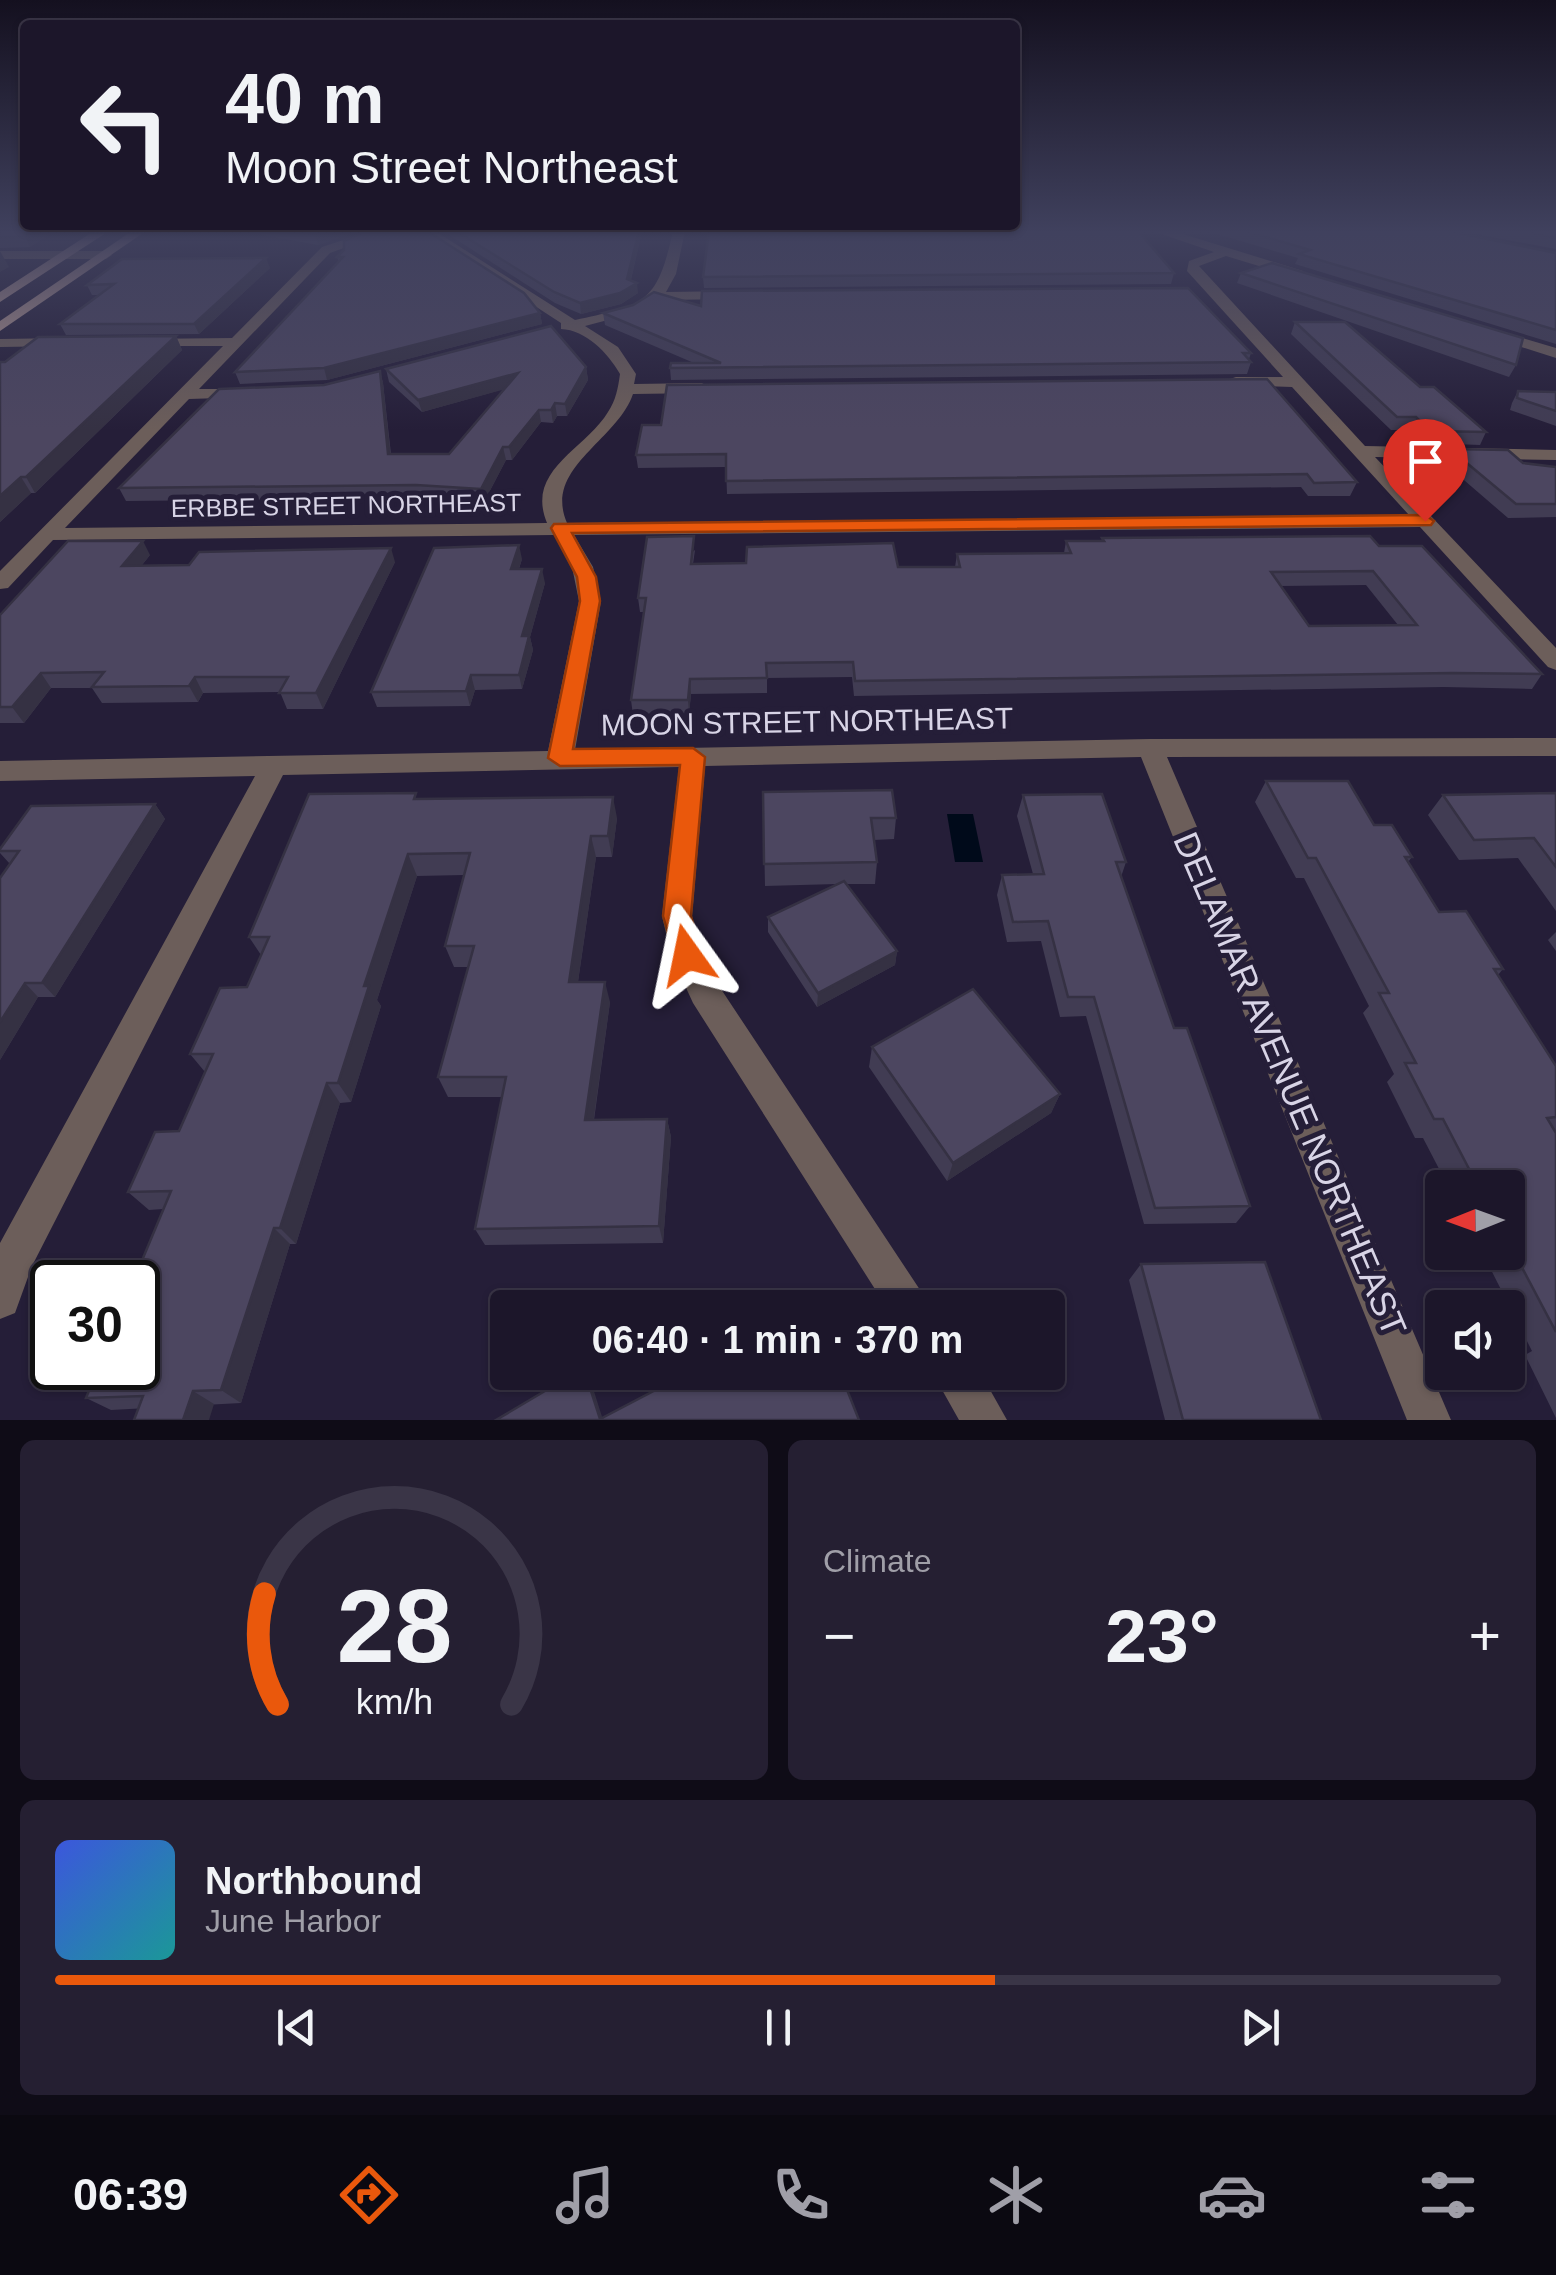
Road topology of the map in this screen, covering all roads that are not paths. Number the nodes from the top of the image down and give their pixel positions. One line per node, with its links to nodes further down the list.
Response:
1 (43, 297): 6 (main road)
2 (279, 297): 11 (street)
3 (522, 297): 7 (street)
4 (653, 297): 7 (street)
5 (1208, 297): 15 (street)
6 (0, 326)
7 (564, 326): 17 (street)
8 (1468, 326): 13 (street)
9 (78, 342): 12 (street)
10 (133, 342): 11 (street)
11 (234, 342): 18 (street)
12 (0, 343)
13 (1556, 353)
14 (1216, 382): 15 (street)
15 (1296, 382): 20 (street)
16 (730, 388): 17 (street)
17 (628, 389): 23 (street)
18 (184, 394): 19 (street); 24 (street)
19 (258, 394)
20 (1360, 451): 21 (street); 22 (street)
21 (1556, 455)
22 (1425, 521): 23 (street, ERBBE STREET NORTHEAST); 26 (street)
23 (560, 528): 24 (street, ERBBE STREET NORTHEAST); 30 (street)
24 (48, 534): 25 (street)
25 (0, 583)
26 (1556, 662)
27 (1556, 747): 28 (street, MOON STREET NORTHEAST)
28 (1150, 748): 29 (street, MOON STREET NORTHEAST); 37 (street, DELAMAR AVENUE NORTHEAST)
29 (693, 757): 30 (street, MOON STREET NORTHEAST); 33 (street)
30 (560, 758): 31 (street, MOON STREET NORTHEAST)
31 (274, 764): 32 (street, MOON STREET NORTHEAST); 34 (street)
32 (0, 771)
33 (899, 1290)
34 (0, 1298)
35 (966, 1390): 36 (street)
36 (985, 1420)
37 (1429, 1420)

